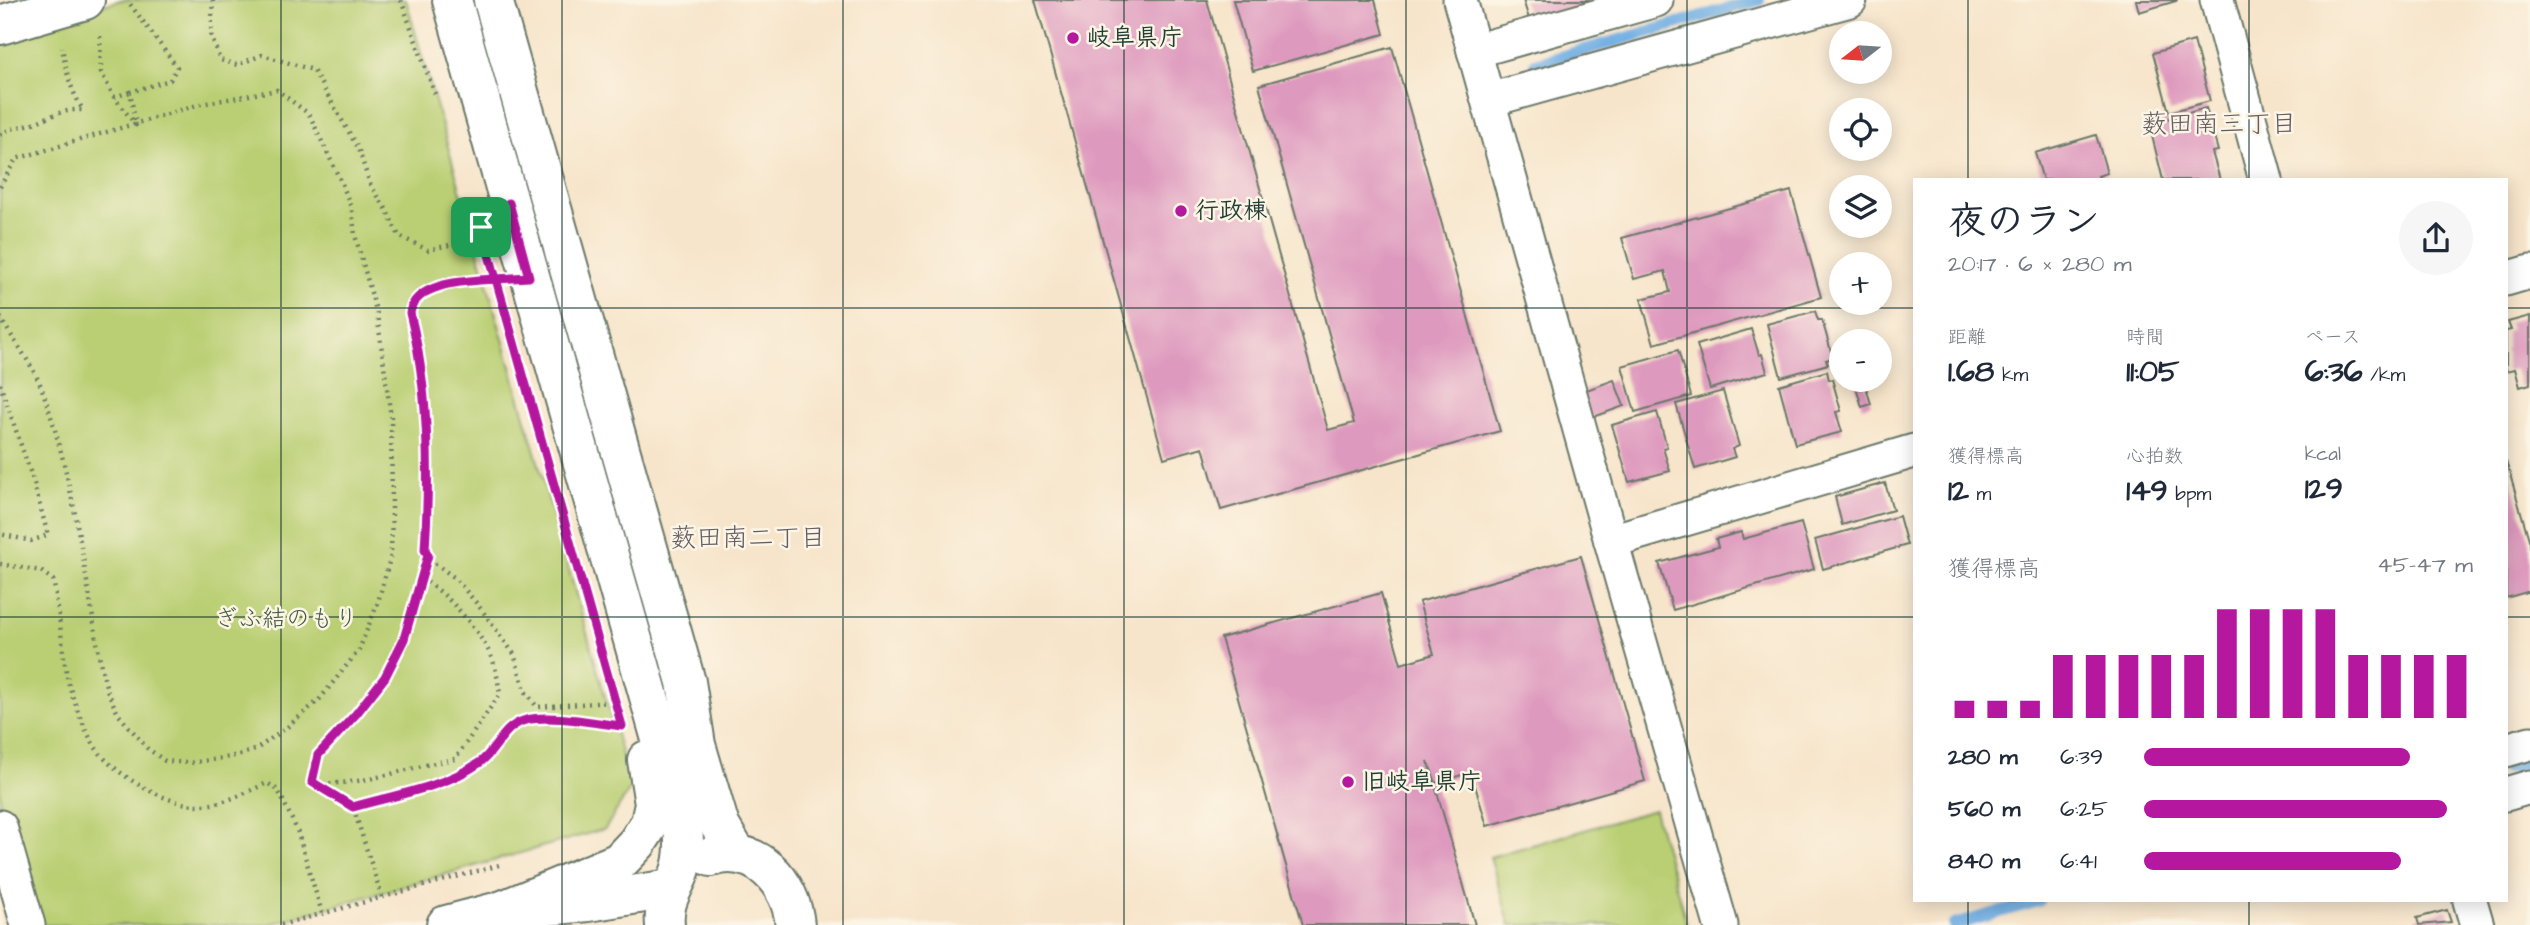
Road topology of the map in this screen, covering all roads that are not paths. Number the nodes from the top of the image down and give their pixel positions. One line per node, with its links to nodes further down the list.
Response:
1 (452, 0): 16 (street)
2 (493, 0): 22 (street)
3 (1460, 0): 9 (street)
4 (1656, 0): 9 (street)
5 (1850, 0): 10 (street)
6 (2217, 0): 11 (street)
7 (82, 13): 8 (street)
8 (0, 25)
9 (1474, 51): 10 (street)
10 (1489, 100): 15 (street)
11 (2265, 178)
12 (2530, 272): 13 (street)
13 (2508, 278)
14 (1913, 451): 15 (street)
15 (1611, 541): 29 (street)
16 (635, 649): 23 (street); 25 (street)
17 (2530, 743): 18 (street)
18 (2508, 749)
19 (2530, 787): 20 (street)
20 (2508, 793)
21 (1, 834): 26 (street)
22 (736, 853): 23 (street); 28 (street)
23 (672, 897): 25 (street)
24 (2470, 902): 30 (street)
25 (503, 909): 27 (street)
26 (28, 925)
27 (446, 925)
28 (795, 925)
29 (1721, 925)
30 (2477, 925)

